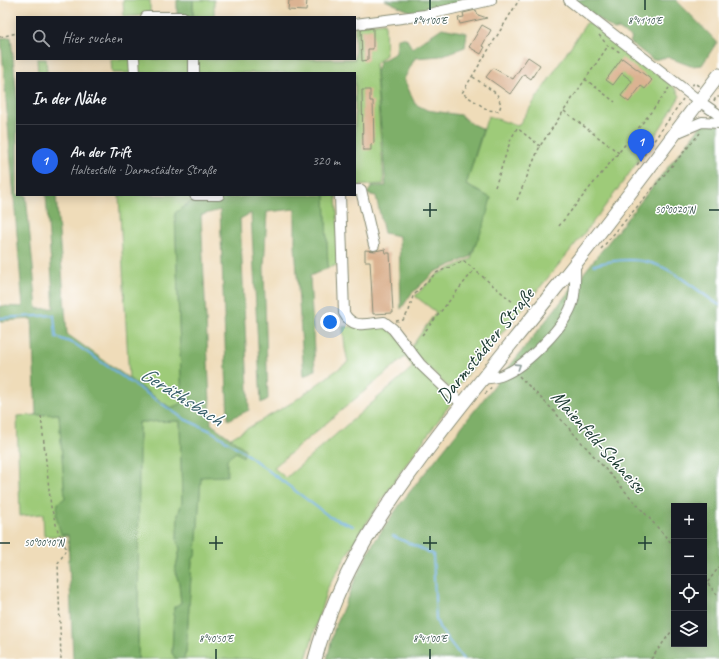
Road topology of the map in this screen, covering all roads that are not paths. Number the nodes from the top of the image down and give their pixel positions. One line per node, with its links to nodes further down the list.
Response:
1 (491, 0): 3 (street)
2 (569, 0): 9 (street)
3 (356, 24)
4 (134, 60): 6 (street)
5 (194, 60): 7 (street)
6 (135, 72)
7 (194, 72)
8 (719, 75): 9 (main road, Darmstädter Straße)
9 (699, 101): 10 (street); 12 (main road, Darmstädter Straße)
10 (719, 115)
11 (719, 123): 12 (street)
12 (676, 133): 16 (main road, Darmstädter Straße)
13 (356, 190): 15 (street)
14 (340, 196): 18 (street)
15 (374, 245)
16 (575, 265): 17 (main road, Darmstädter Straße); 17 (street, one-way to 16)
17 (482, 380): 18 (main road, Darmstädter Straße)
18 (462, 404): 19 (main road, Darmstädter Straße)
19 (315, 659)

